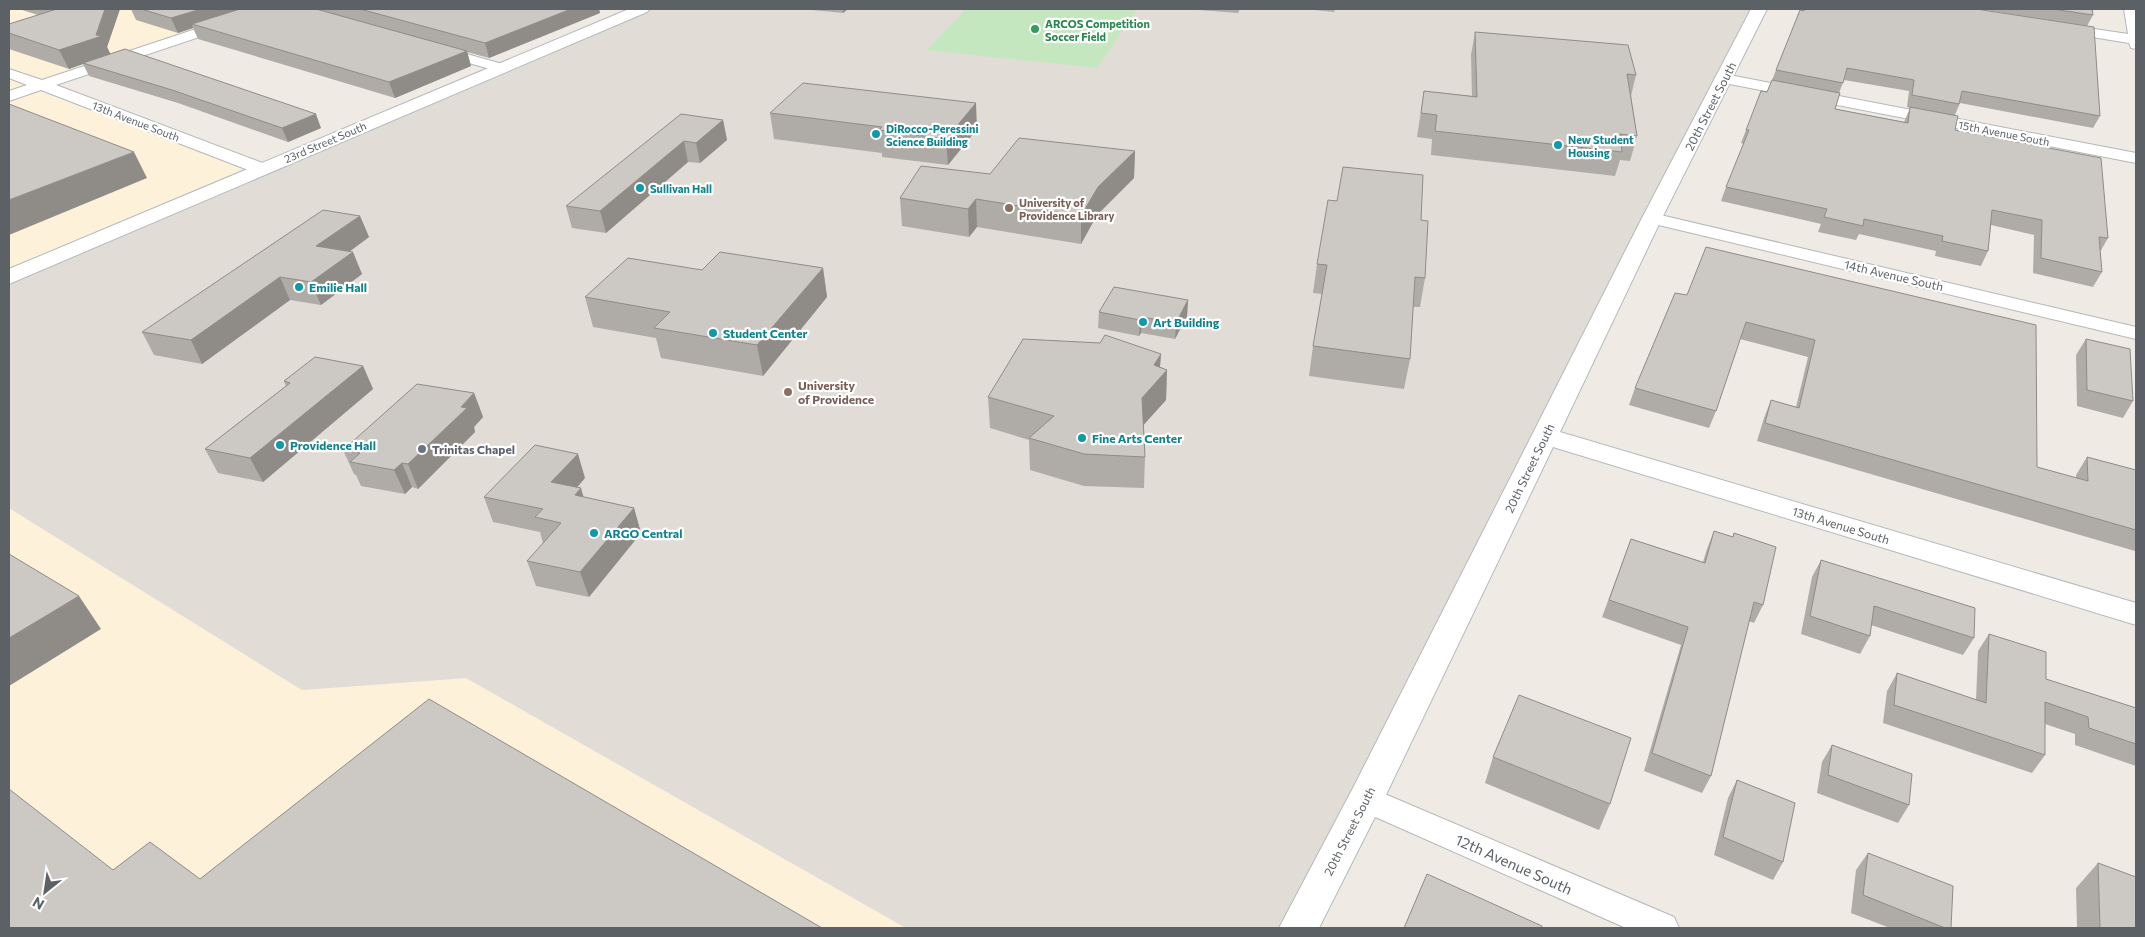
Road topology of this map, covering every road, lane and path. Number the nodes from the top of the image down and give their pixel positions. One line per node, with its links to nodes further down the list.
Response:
1 (269, 9): 11 (street)
2 (642, 9): 8 (street, 23rd Street South)
3 (1759, 9): 10 (street, 20th Street South)
4 (2131, 9): 6 (street)
5 (2049, 26): 6 (street)
6 (2136, 42)
7 (422, 46): 8 (street)
8 (501, 68): 14 (street, 23rd Street South)
9 (9, 73): 11 (street, 13th Avenue South)
10 (1724, 79): 13 (street, 15th Avenue South); 15 (street, 20th Street South)
11 (40, 85): 12 (street); 14 (street, 13th Avenue South)
12 (9, 96)
13 (2136, 158)
14 (262, 169): 16 (street, 23rd Street South)
15 (1652, 218): 17 (street, 14th Avenue South); 18 (street, 20th Street South)
16 (9, 277)
17 (2136, 333)
18 (1545, 436): 19 (street, 13th Avenue South); 20 (street, 20th Street South)
19 (2136, 614)
20 (1366, 799): 21 (street, 20th Street South); 22 (street, 12th Avenue South)
21 (1299, 928)
22 (1662, 928)

